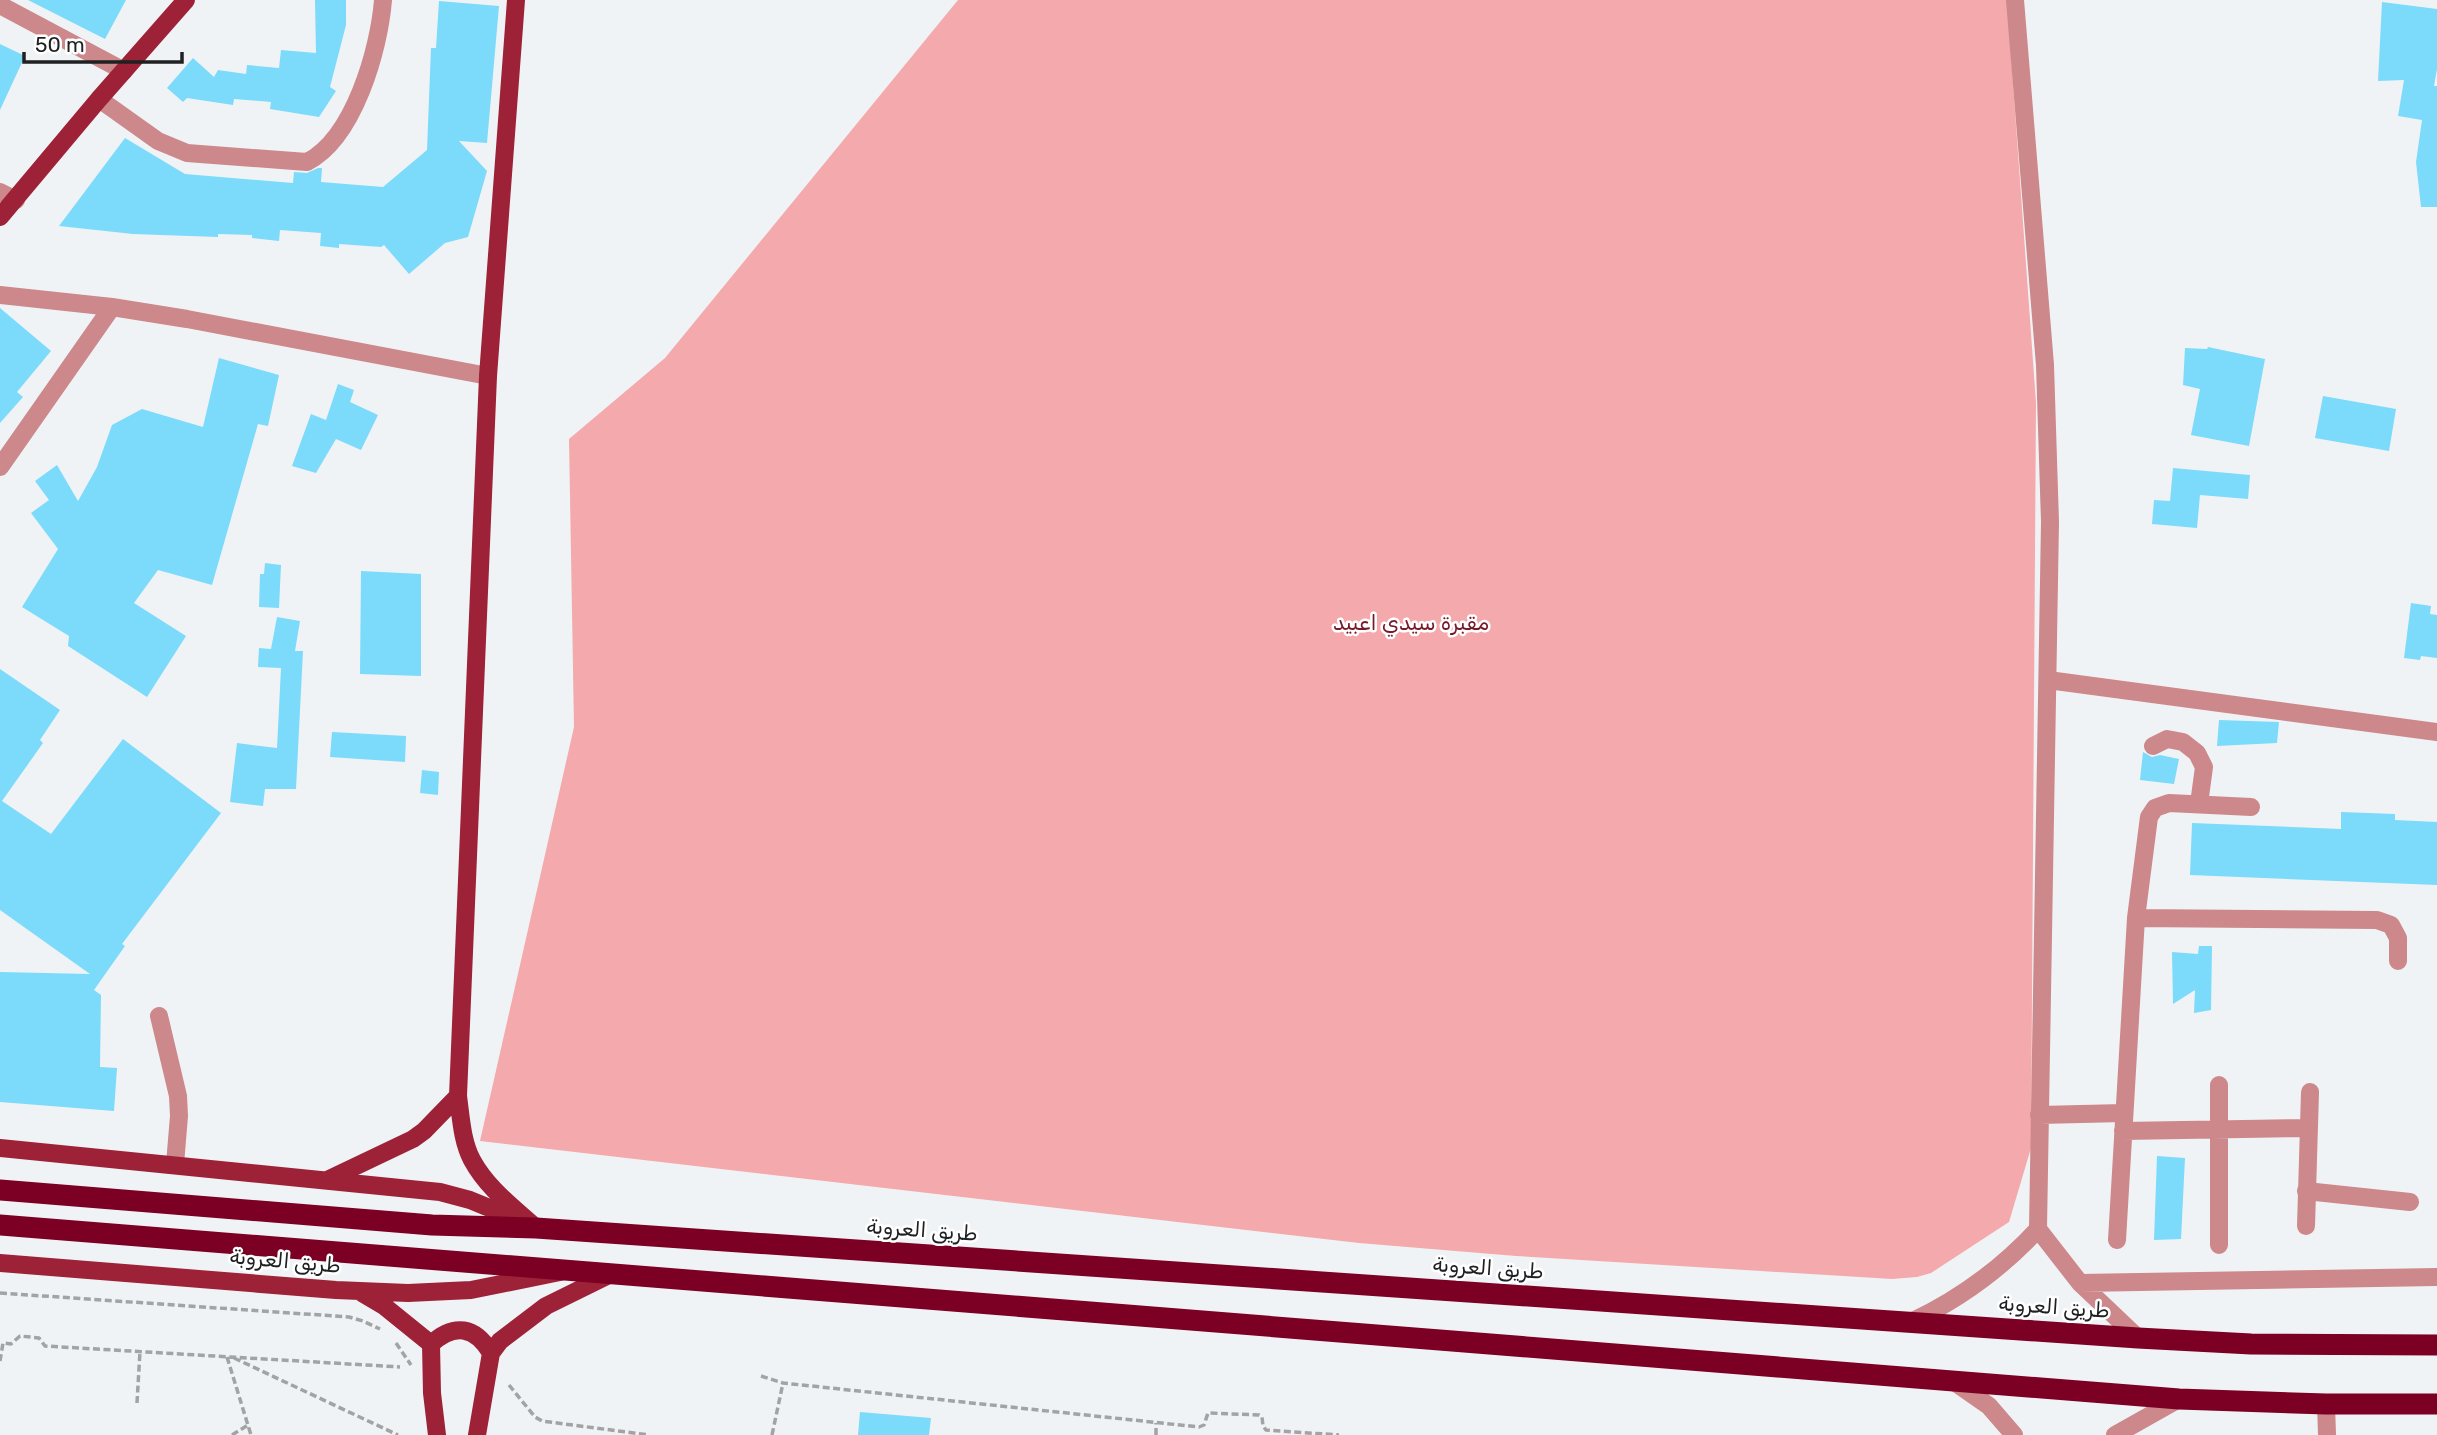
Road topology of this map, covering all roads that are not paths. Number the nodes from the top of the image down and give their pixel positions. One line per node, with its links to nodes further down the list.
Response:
1 (383, 0): 7 (street)
2 (516, 0): 12 (main road)
3 (2015, 0): 14 (street)
4 (178, 3): 6 (main road)
5 (0, 5): 6 (street)
6 (124, 71): 7 (main road)
7 (99, 99): 8 (main road)
8 (8, 196): 9 (main road)
9 (0, 218)
10 (0, 295): 11 (street)
11 (112, 307): 12 (street); 13 (street)
12 (488, 376): 24 (main road)
13 (0, 467)
14 (2049, 680): 15 (street); 25 (street)
15 (2437, 732)
16 (2152, 746): 17 (street)
17 (2199, 804): 18 (street); 19 (street)
18 (2251, 807)
19 (2136, 918): 20 (street); 26 (street)
20 (2398, 961)
21 (159, 1016): 30 (street)
22 (2218, 1086): 28 (street)
23 (2310, 1092): 27 (street)
24 (458, 1096): 31 (main road); 37 (main road)
25 (2039, 1115): 26 (street); 38 (street)
26 (2124, 1122): 28 (street); 39 (street)
27 (2309, 1128): 28 (street); 33 (street)
28 (2217, 1129): 40 (street)
29 (0, 1148): 30 (main road, طريق العروبة)
30 (175, 1164): 31 (main road, طريق العروبة)
31 (324, 1182): 37 (main road, طريق العروبة)
32 (0, 1190): 37 (highway, طريق العروبة)
33 (2306, 1191): 34 (street); 36 (street)
34 (2410, 1202)
35 (0, 1224): 42 (highway, طريق العروبة)
36 (2306, 1226)
37 (536, 1228): 47 (highway, طريق العروبة)
38 (2038, 1229): 45 (street); 47 (street)
39 (2118, 1240)
40 (2219, 1245)
41 (0, 1263): 46 (main road, طريق العروبة)
42 (564, 1271): 43 (highway, طريق العروبة); 46 (main road, طريق العروبة)
43 (609, 1275): 51 (main road); 52 (highway, طريق العروبة)
44 (2437, 1277): 45 (street)
45 (2080, 1283): 48 (street)
46 (359, 1291): 49 (main road)
47 (1911, 1322): 48 (highway, طريق العروبة)
48 (2138, 1338): 50 (highway, طريق العروبة)
49 (431, 1345): 51 (main road); 56 (main road)
50 (2437, 1345)
51 (491, 1353): 57 (main road)
52 (1956, 1383): 53 (highway, طريق العروبة); 58 (street)
53 (2179, 1399): 54 (highway, طريق العروبة); 59 (street)
54 (2326, 1404): 55 (highway, طريق العروبة); 60 (street)
55 (2437, 1404)
56 (436, 1435)
57 (477, 1435)
58 (2014, 1435)
59 (2115, 1435)
60 (2327, 1435)

